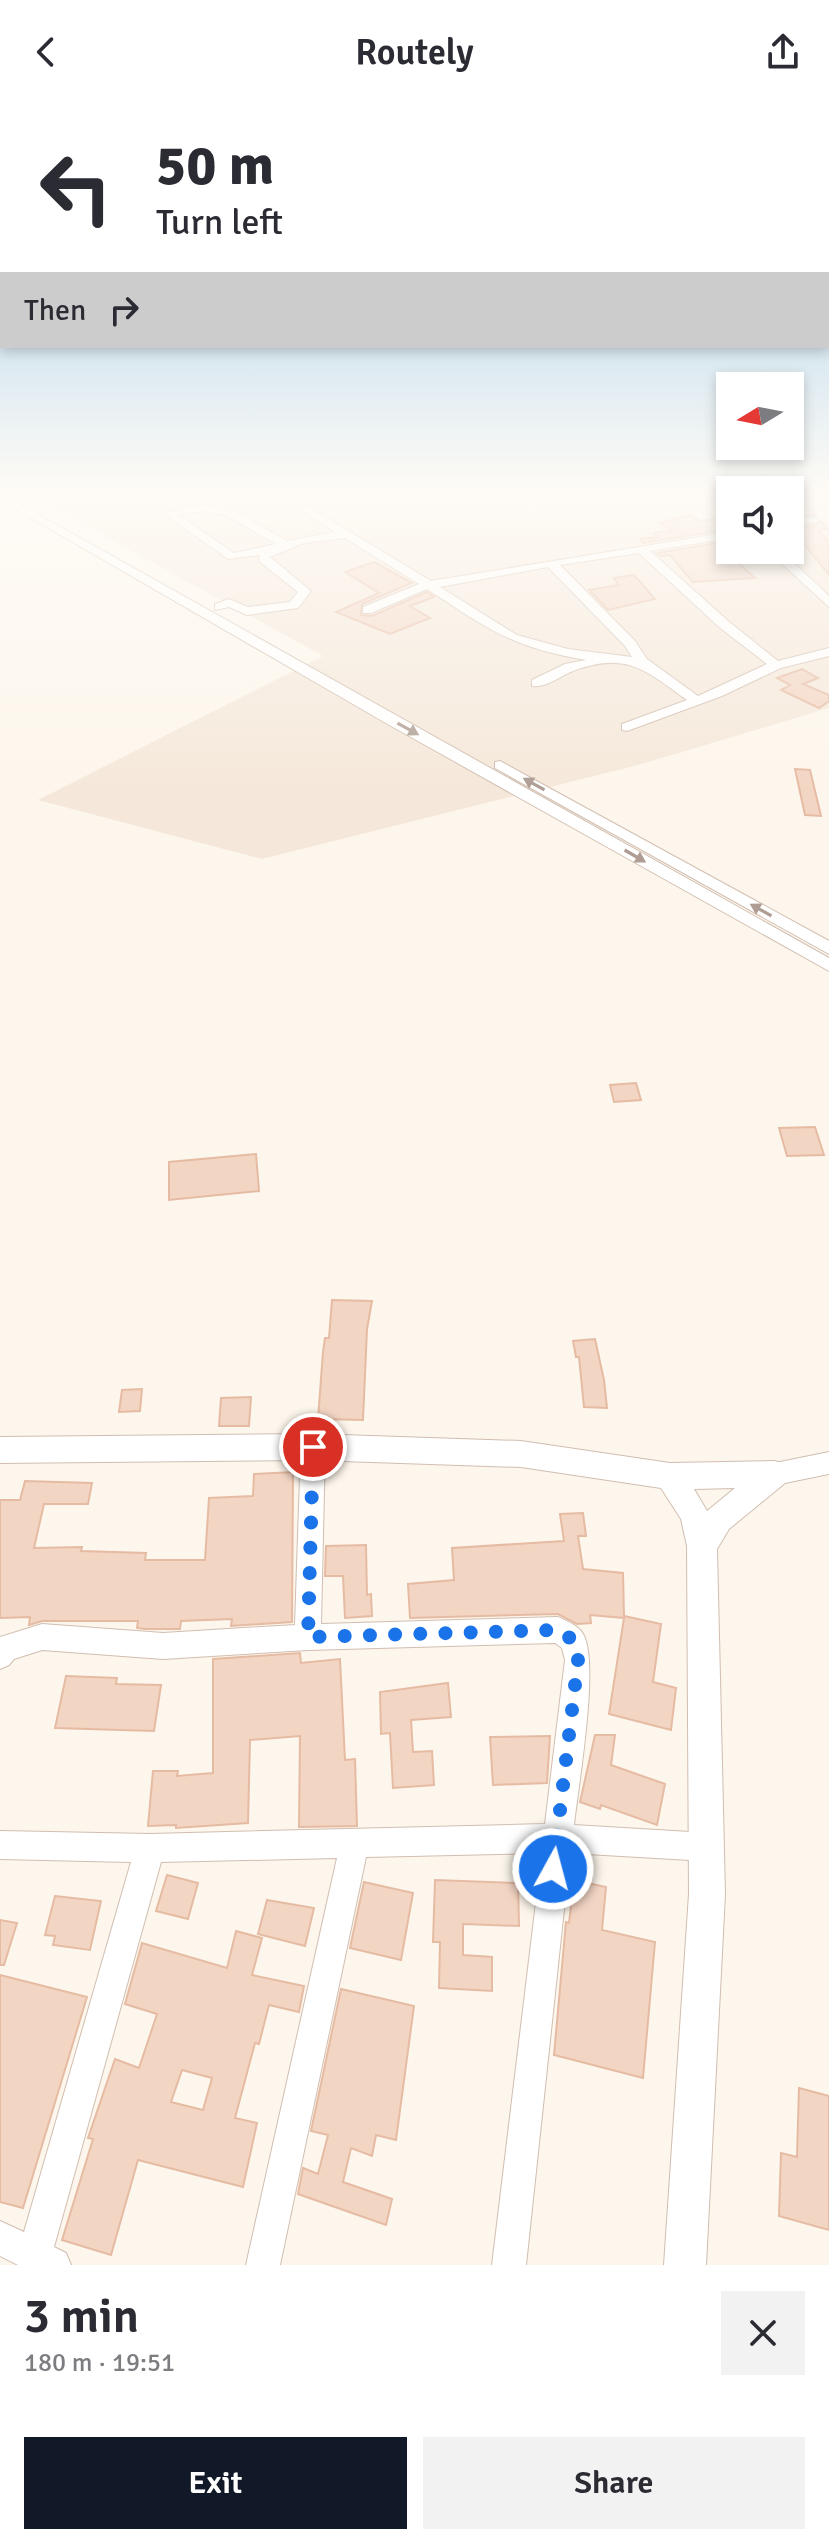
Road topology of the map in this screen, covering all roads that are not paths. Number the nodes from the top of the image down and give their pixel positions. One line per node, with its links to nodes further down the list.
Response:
1 (164, 590): 18 (street, one-way to 18)
2 (188, 590): 8 (street)
3 (303, 590): 8 (street)
4 (413, 590): 9 (street)
5 (436, 590): 11 (street)
6 (577, 590): 12 (street)
7 (689, 590): 13 (street)
8 (219, 607): 17 (street, one-way to 8)
9 (367, 610)
10 (829, 652): 13 (street)
11 (606, 659): 12 (street); 14 (street)
12 (642, 662): 15 (street)
13 (776, 665): 15 (street)
14 (537, 683)
15 (697, 701): 16 (street)
16 (627, 727)
17 (829, 948)
18 (829, 965)
19 (313, 1447): 20 (street); 23 (street); 25 (street)
20 (0, 1450)
21 (829, 1463): 22 (street)
22 (775, 1474): 23 (street); 24 (street)
23 (670, 1476): 24 (street)
24 (702, 1546): 30 (street)
25 (308, 1637): 26 (street); 27 (street)
26 (0, 1656)
27 (556, 1838): 28 (street); 30 (street); 35 (street)
28 (355, 1842): 31 (street); 34 (street)
29 (0, 1845): 31 (street)
30 (707, 1847): 36 (street)
31 (150, 1848): 33 (street)
32 (0, 2238): 33 (street)
33 (45, 2260)
34 (263, 2265)
35 (509, 2265)
36 (685, 2265)

